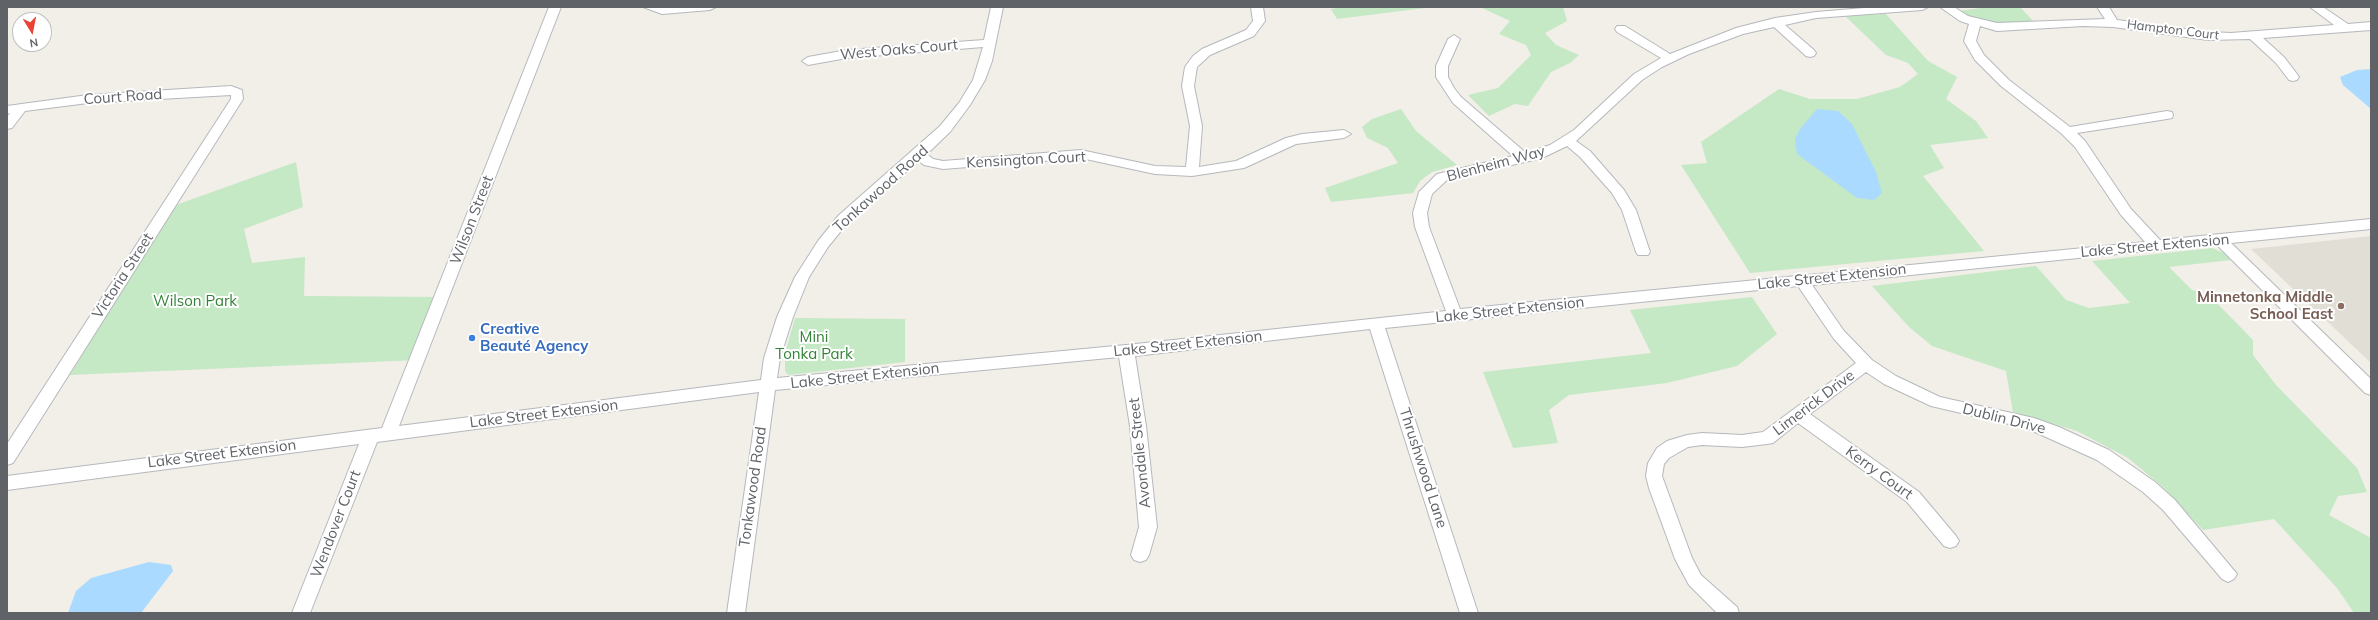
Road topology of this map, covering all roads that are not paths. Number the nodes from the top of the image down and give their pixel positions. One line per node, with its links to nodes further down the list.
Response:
1 (556, 7): 46 (street, Wilson Street)
2 (649, 7): 3 (street)
3 (710, 7)
4 (997, 7): 18 (street, Tonkawood Road)
5 (1257, 7): 33 (street)
6 (1922, 7): 10 (street, Blenheim Way)
7 (1946, 7): 11 (street, Hampton Court)
8 (2103, 7): 12 (street)
9 (2316, 7): 14 (street)
10 (1776, 22): 19 (street); 20 (street, Blenheim Way)
11 (1975, 23): 12 (street, Hampton Court); 28 (street)
12 (2113, 23): 16 (street, Hampton Court)
13 (2371, 26): 14 (street, Hampton Court)
14 (2344, 28): 16 (street, Hampton Court)
15 (1621, 29): 20 (street)
16 (2252, 35): 22 (street)
17 (1454, 39): 32 (street)
18 (990, 43): 21 (street, West Oaks Court); 31 (street, Tonkawood Road)
19 (1810, 52)
20 (1669, 58): 30 (street, Blenheim Way)
21 (808, 61)
22 (2293, 77)
23 (238, 93): 24 (street, Court Road); 47 (street, Victoria Street)
24 (21, 108): 25 (street, Court Road); 27 (street)
25 (7, 110)
26 (2167, 115): 28 (street)
27 (7, 125)
28 (2067, 131): 36 (street)
29 (1344, 134): 33 (street, Kensington Court)
30 (1568, 141): 32 (street, Blenheim Way); 37 (street)
31 (919, 154): 33 (street, Kensington Court); 43 (street, Tonkawood Road)
32 (1523, 158): 39 (street, Blenheim Way)
33 (1192, 172)
34 (2371, 224): 35 (street, Lake Street Extension)
35 (2220, 240): 36 (street, Lake Street Extension); 44 (street)
36 (2156, 245): 38 (street, Lake Street Extension)
37 (1643, 252)
38 (1801, 280): 39 (street, Lake Street Extension); 42 (street, Dublin Drive)
39 (1455, 315): 40 (street, Lake Street Extension)
40 (1376, 323): 41 (street, Lake Street Extension); 54 (street, Thrushwood Lane)
41 (1126, 351): 43 (street, Lake Street Extension); 50 (street, Avondale Street)
42 (1866, 364): 45 (street, Limerick Drive); 51 (street, Dublin Drive)
43 (767, 385): 46 (street, Lake Street Extension); 53 (street, Tonkawood Road)
44 (2371, 389)
45 (1799, 415): 49 (street, Kerry Court); 55 (street, Limerick Drive)
46 (380, 434): 48 (street, Lake Street Extension); 52 (street, Wendover Court)
47 (7, 458)
48 (7, 483)
49 (1950, 541)
50 (1140, 555)
51 (2228, 574)
52 (301, 613)
53 (736, 613)
54 (1469, 613)
55 (1730, 613)

